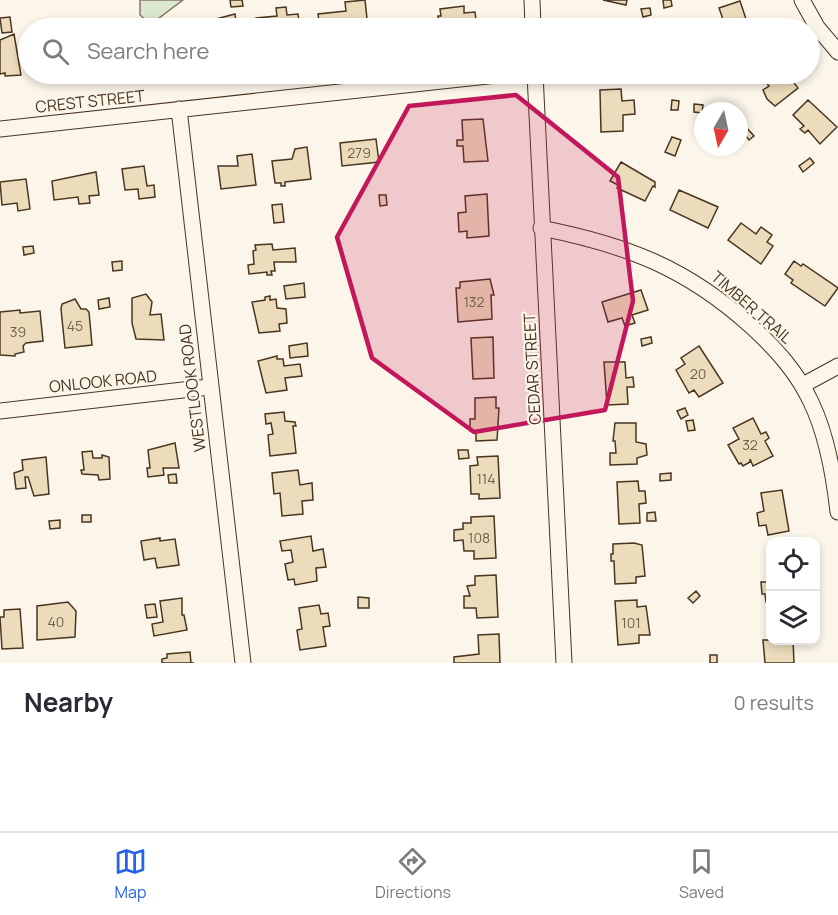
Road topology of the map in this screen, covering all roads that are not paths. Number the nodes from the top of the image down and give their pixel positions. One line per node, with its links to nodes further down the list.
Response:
1 (532, 0): 3 (street)
2 (802, 0): 4 (street)
3 (533, 18)
4 (812, 18)
5 (820, 31): 6 (street)
6 (838, 52)
7 (412, 84): 9 (street, CREST STREET)
8 (535, 84): 11 (street, CEDAR STREET)
9 (178, 109): 10 (street, CREST STREET); 14 (street, WESTLOOK ROAD)
10 (0, 129)
11 (541, 228): 13 (street, TIMBER TRAIL); 18 (street, CEDAR STREET)
12 (838, 366): 13 (street)
13 (803, 385): 16 (street, TIMBER TRAIL)
14 (209, 387): 15 (street, ONLOOK ROAD); 17 (street, WESTLOOK ROAD)
15 (0, 411)
16 (838, 512)
17 (243, 663)
18 (564, 663)

